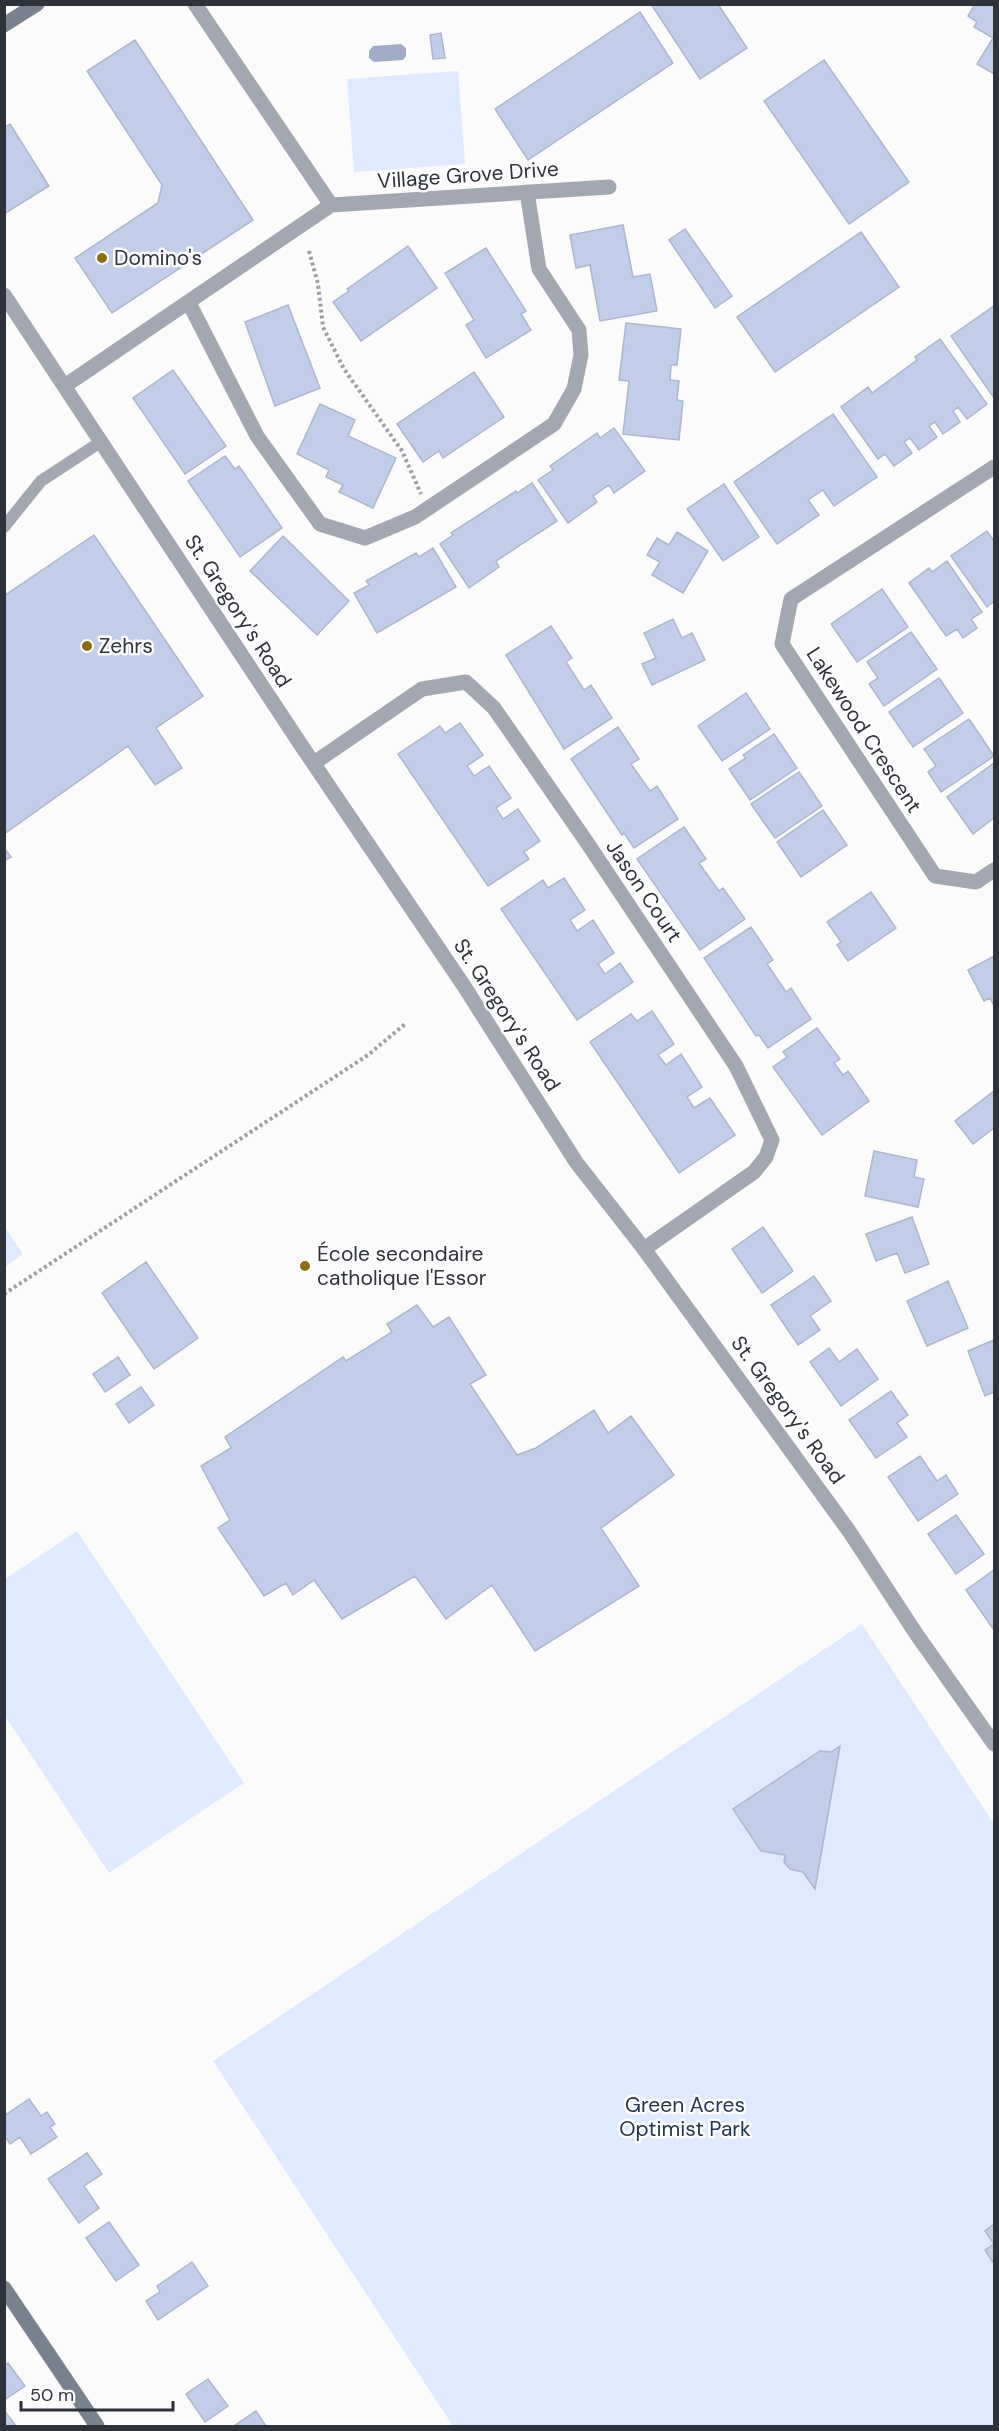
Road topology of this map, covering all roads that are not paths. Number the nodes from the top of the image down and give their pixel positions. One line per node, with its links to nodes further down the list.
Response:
1 (37, 4): 3 (main road)
2 (195, 4): 6 (street)
3 (4, 25)
4 (609, 187): 5 (street, Village Grove Drive)
5 (527, 192): 6 (street, Village Grove Drive); 8 (street)
6 (331, 205): 8 (street)
7 (4, 295): 9 (street, St. Gregory's Road)
8 (189, 303): 9 (street)
9 (66, 385): 10 (street, St. Gregory's Road)
10 (102, 441): 12 (lane); 13 (street, St. Gregory's Road)
11 (994, 467): 14 (street, Lakewood Crescent)
12 (4, 527)
13 (314, 763): 15 (street, St. Gregory's Road); 15 (street, Jason Court)
14 (994, 870)
15 (644, 1249): 16 (street, St. Gregory's Road)
16 (994, 1744)
17 (4, 2288): 18 (main road)
18 (97, 2427)

